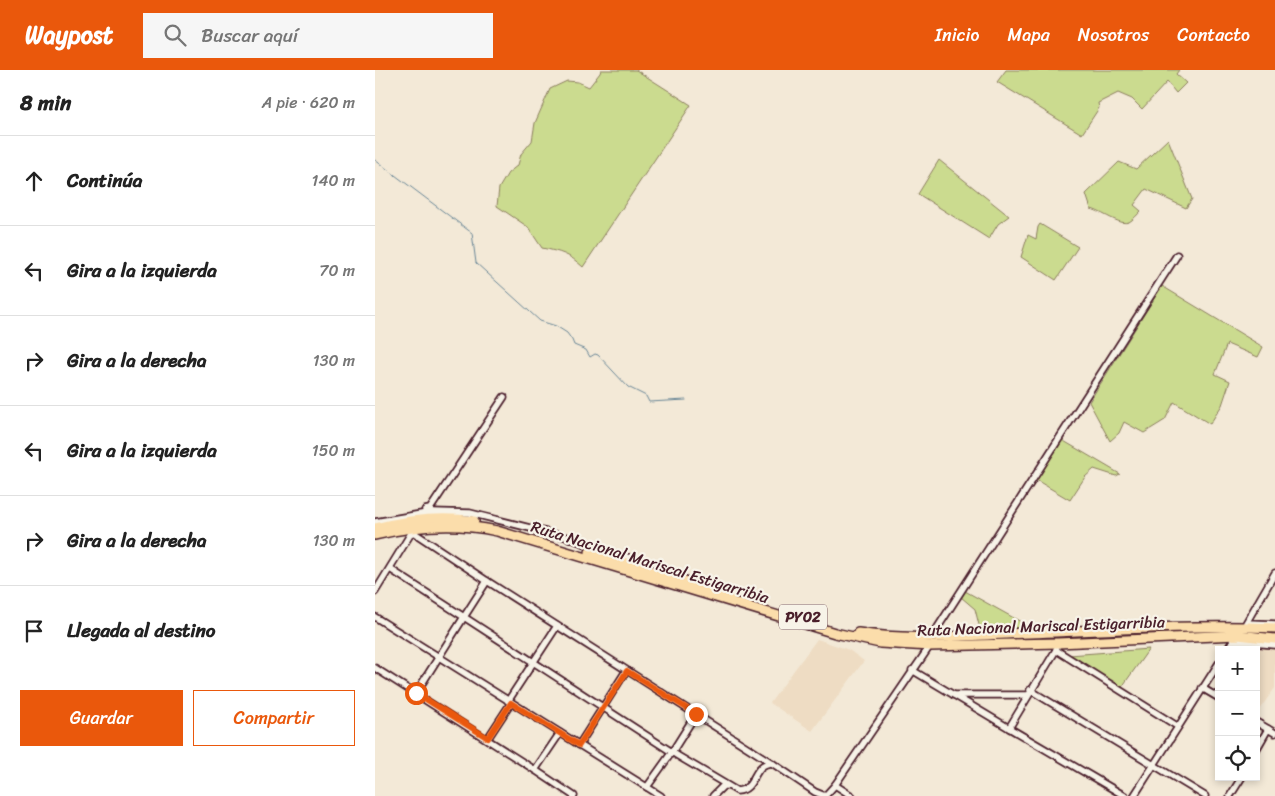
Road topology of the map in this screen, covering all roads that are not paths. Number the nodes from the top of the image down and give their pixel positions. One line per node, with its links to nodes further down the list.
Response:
1 (1177, 255): 18 (street)
2 (504, 397): 4 (street)
3 (375, 522): 4 (street)
4 (415, 523): 5 (highway, Ruta Nacional Mariscal Estigarribia / PY02); 6 (highway, Ruta Nacional Mariscal Estigarribia / PY02); 7 (street); 9 (street); 18 (highway, Ruta Nacional Mariscal Estigarribia / PY02); 18 (highway, Ruta Nacional Mariscal Estigarribia / PY02)
5 (375, 528)
6 (375, 535)
7 (390, 569): 10 (street); 12 (street)
8 (1275, 573): 13 (street)
9 (487, 582): 12 (street); 14 (street)
10 (375, 592)
11 (375, 617): 22 (street)
12 (464, 617): 22 (street); 23 (street)
13 (1275, 624)
14 (557, 626): 23 (street); 27 (street)
15 (1275, 628): 18 (highway, Ruta Nacional Mariscal Estigarribia / PY02)
16 (1235, 638): 17 (highway, Ruta Nacional Mariscal Estigarribia / PY02); 19 (street); 20 (highway, Ruta Nacional Mariscal Estigarribia / PY02); 21 (street)
17 (1275, 639)
18 (932, 642): 20 (highway, Ruta Nacional Mariscal Estigarribia / PY02); 26 (street)
19 (1275, 645)
20 (1057, 646): 29 (street); 37 (street)
21 (1230, 646)
22 (440, 657): 30 (street); 33 (street)
23 (534, 662): 33 (street); 34 (street)
24 (375, 668): 30 (street)
25 (1215, 669): 28 (street)
26 (913, 670): 31 (street); 50 (street)
27 (627, 671): 34 (street); 35 (street)
28 (1202, 688): 32 (street); 37 (street)
29 (1029, 692): 31 (street); 38 (street); 47 (street)
30 (416, 693): 42 (street)
31 (954, 695): 38 (street)
32 (1215, 696)
33 (510, 702): 40 (street); 42 (street)
34 (603, 707): 44 (street); 45 (street)
35 (696, 714): 45 (street); 46 (street)
36 (1260, 724): 39 (street)
37 (1177, 726): 47 (street)
38 (1009, 728): 60 (street)
39 (1268, 729): 41 (street); 43 (street)
40 (559, 733): 44 (street); 48 (street)
41 (1275, 733)
42 (488, 738): 48 (street)
43 (1260, 743)
44 (579, 745): 52 (street)
45 (672, 752): 51 (street); 52 (street)
46 (772, 763): 53 (street); 58 (street)
47 (1153, 764): 61 (street); 62 (street)
48 (535, 770): 54 (street)
49 (1239, 781): 63 (street)
50 (835, 785): 58 (street); 59 (street)
51 (727, 786): 53 (street); 56 (street)
52 (647, 787): 55 (street)
53 (741, 791): 57 (street)
54 (574, 796)
55 (661, 796)
56 (713, 796)
57 (745, 796)
58 (825, 796)
59 (852, 796)
60 (1125, 796)
61 (1134, 796)
62 (1205, 796)
63 (1230, 796)

